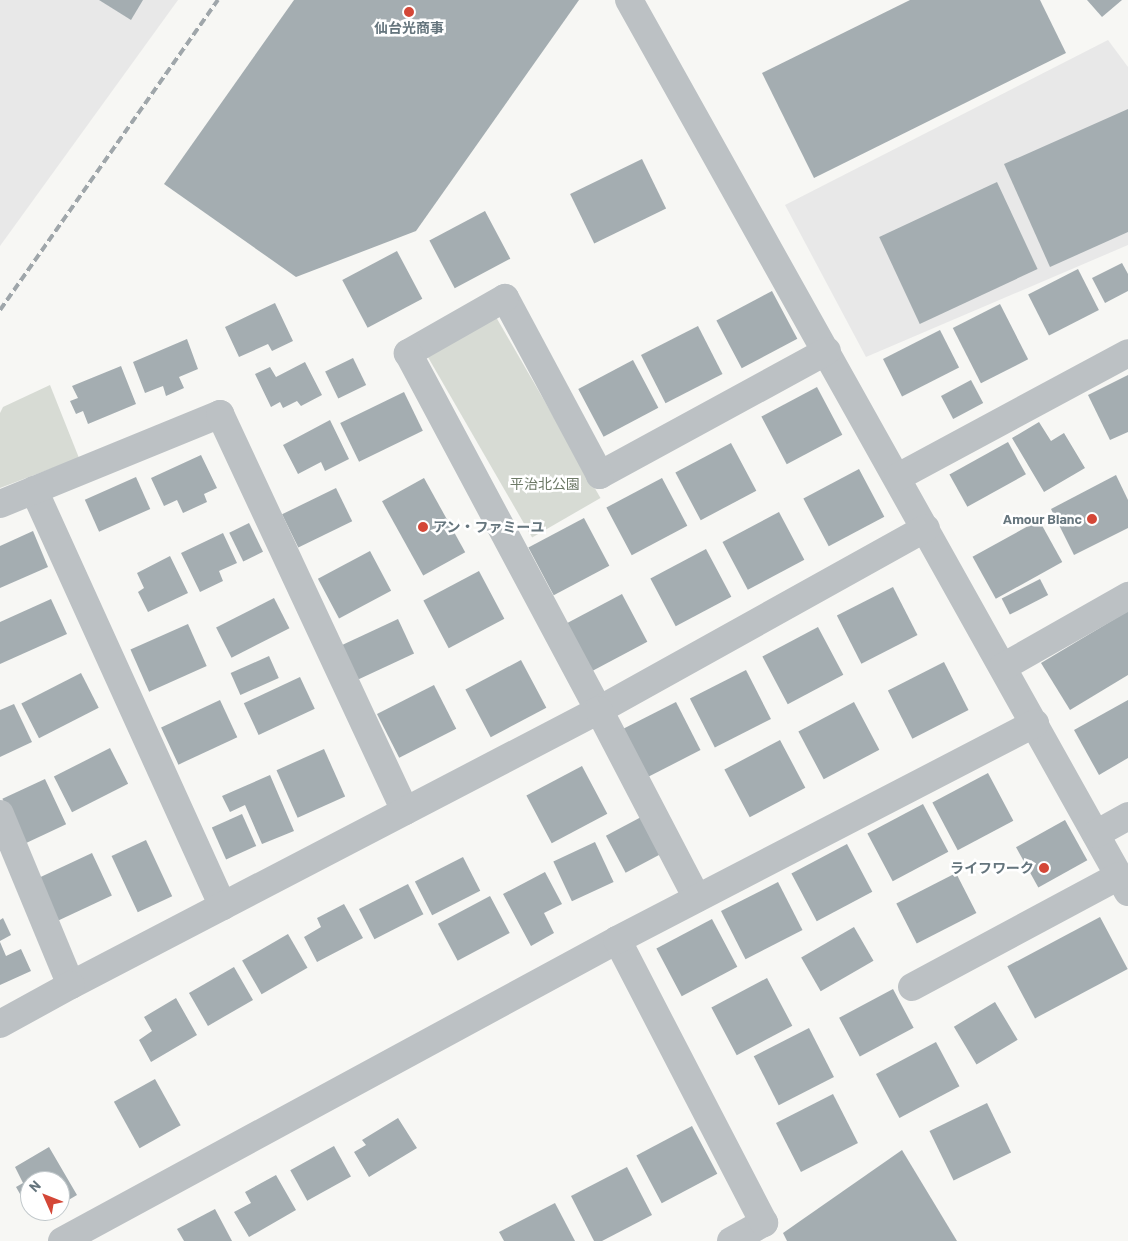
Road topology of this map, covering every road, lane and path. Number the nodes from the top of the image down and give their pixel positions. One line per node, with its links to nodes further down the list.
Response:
1 (629, 0): 2 (street)
2 (827, 351): 4 (street); 10 (street)
3 (1128, 353): 4 (street)
4 (898, 477): 7 (street)
5 (34, 490): 6 (street); 12 (street); 18 (street)
6 (0, 504)
7 (926, 528): 9 (street); 10 (street)
8 (1128, 596): 9 (street)
9 (1004, 667): 11 (street)
10 (599, 710): 12 (street); 17 (street)
11 (1035, 723): 15 (street); 17 (street)
12 (406, 811): 18 (street)
13 (0, 814): 20 (street)
14 (1128, 816): 15 (street)
15 (1096, 834): 16 (street)
16 (1124, 884): 21 (street)
17 (697, 898): 19 (street)
18 (223, 906): 20 (street)
19 (617, 940): 23 (street); 24 (street)
20 (71, 985): 22 (street)
21 (912, 987)
22 (0, 1024)
23 (62, 1241)
24 (731, 1241)

